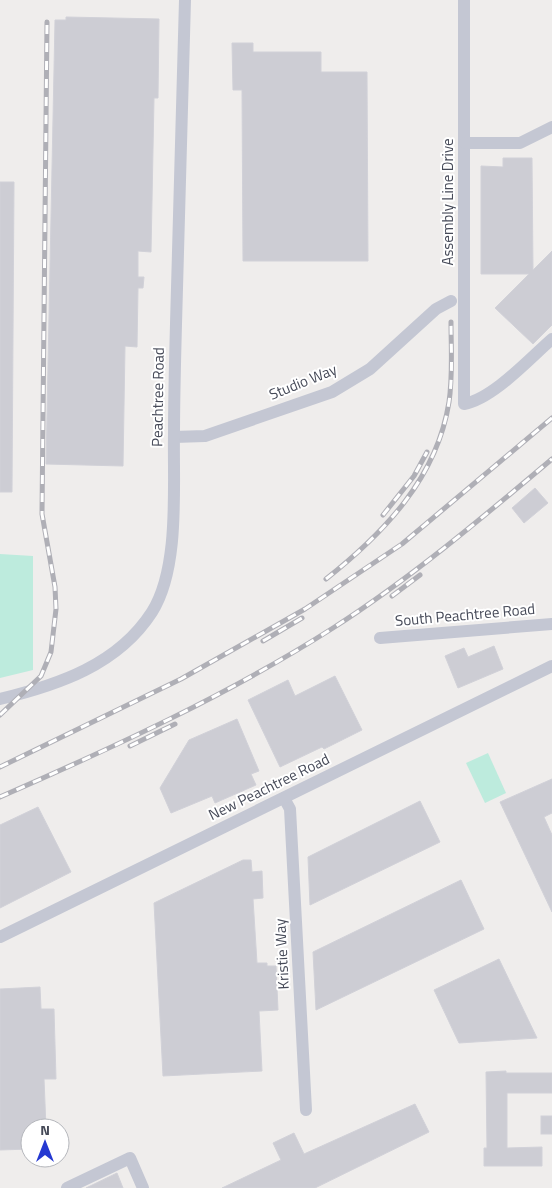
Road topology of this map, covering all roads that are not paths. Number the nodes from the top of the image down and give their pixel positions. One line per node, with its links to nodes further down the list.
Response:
1 (185, 0): 7 (street, Peachtree Road)
2 (464, 0): 4 (street, Assembly Line Drive)
3 (552, 127): 4 (street)
4 (465, 143): 6 (street, Assembly Line Drive)
5 (451, 301): 7 (street, Studio Way)
6 (552, 339)
7 (174, 437): 11 (street, Peachtree Road)
8 (552, 624): 9 (street, South Peachtree Road)
9 (380, 638)
10 (552, 666): 12 (street, New Peachtree Road)
11 (0, 699)
12 (284, 798): 13 (street, New Peachtree Road); 14 (street, Kristie Way)
13 (0, 937)
14 (306, 1110)
15 (67, 1188): 16 (street)
16 (144, 1188)

